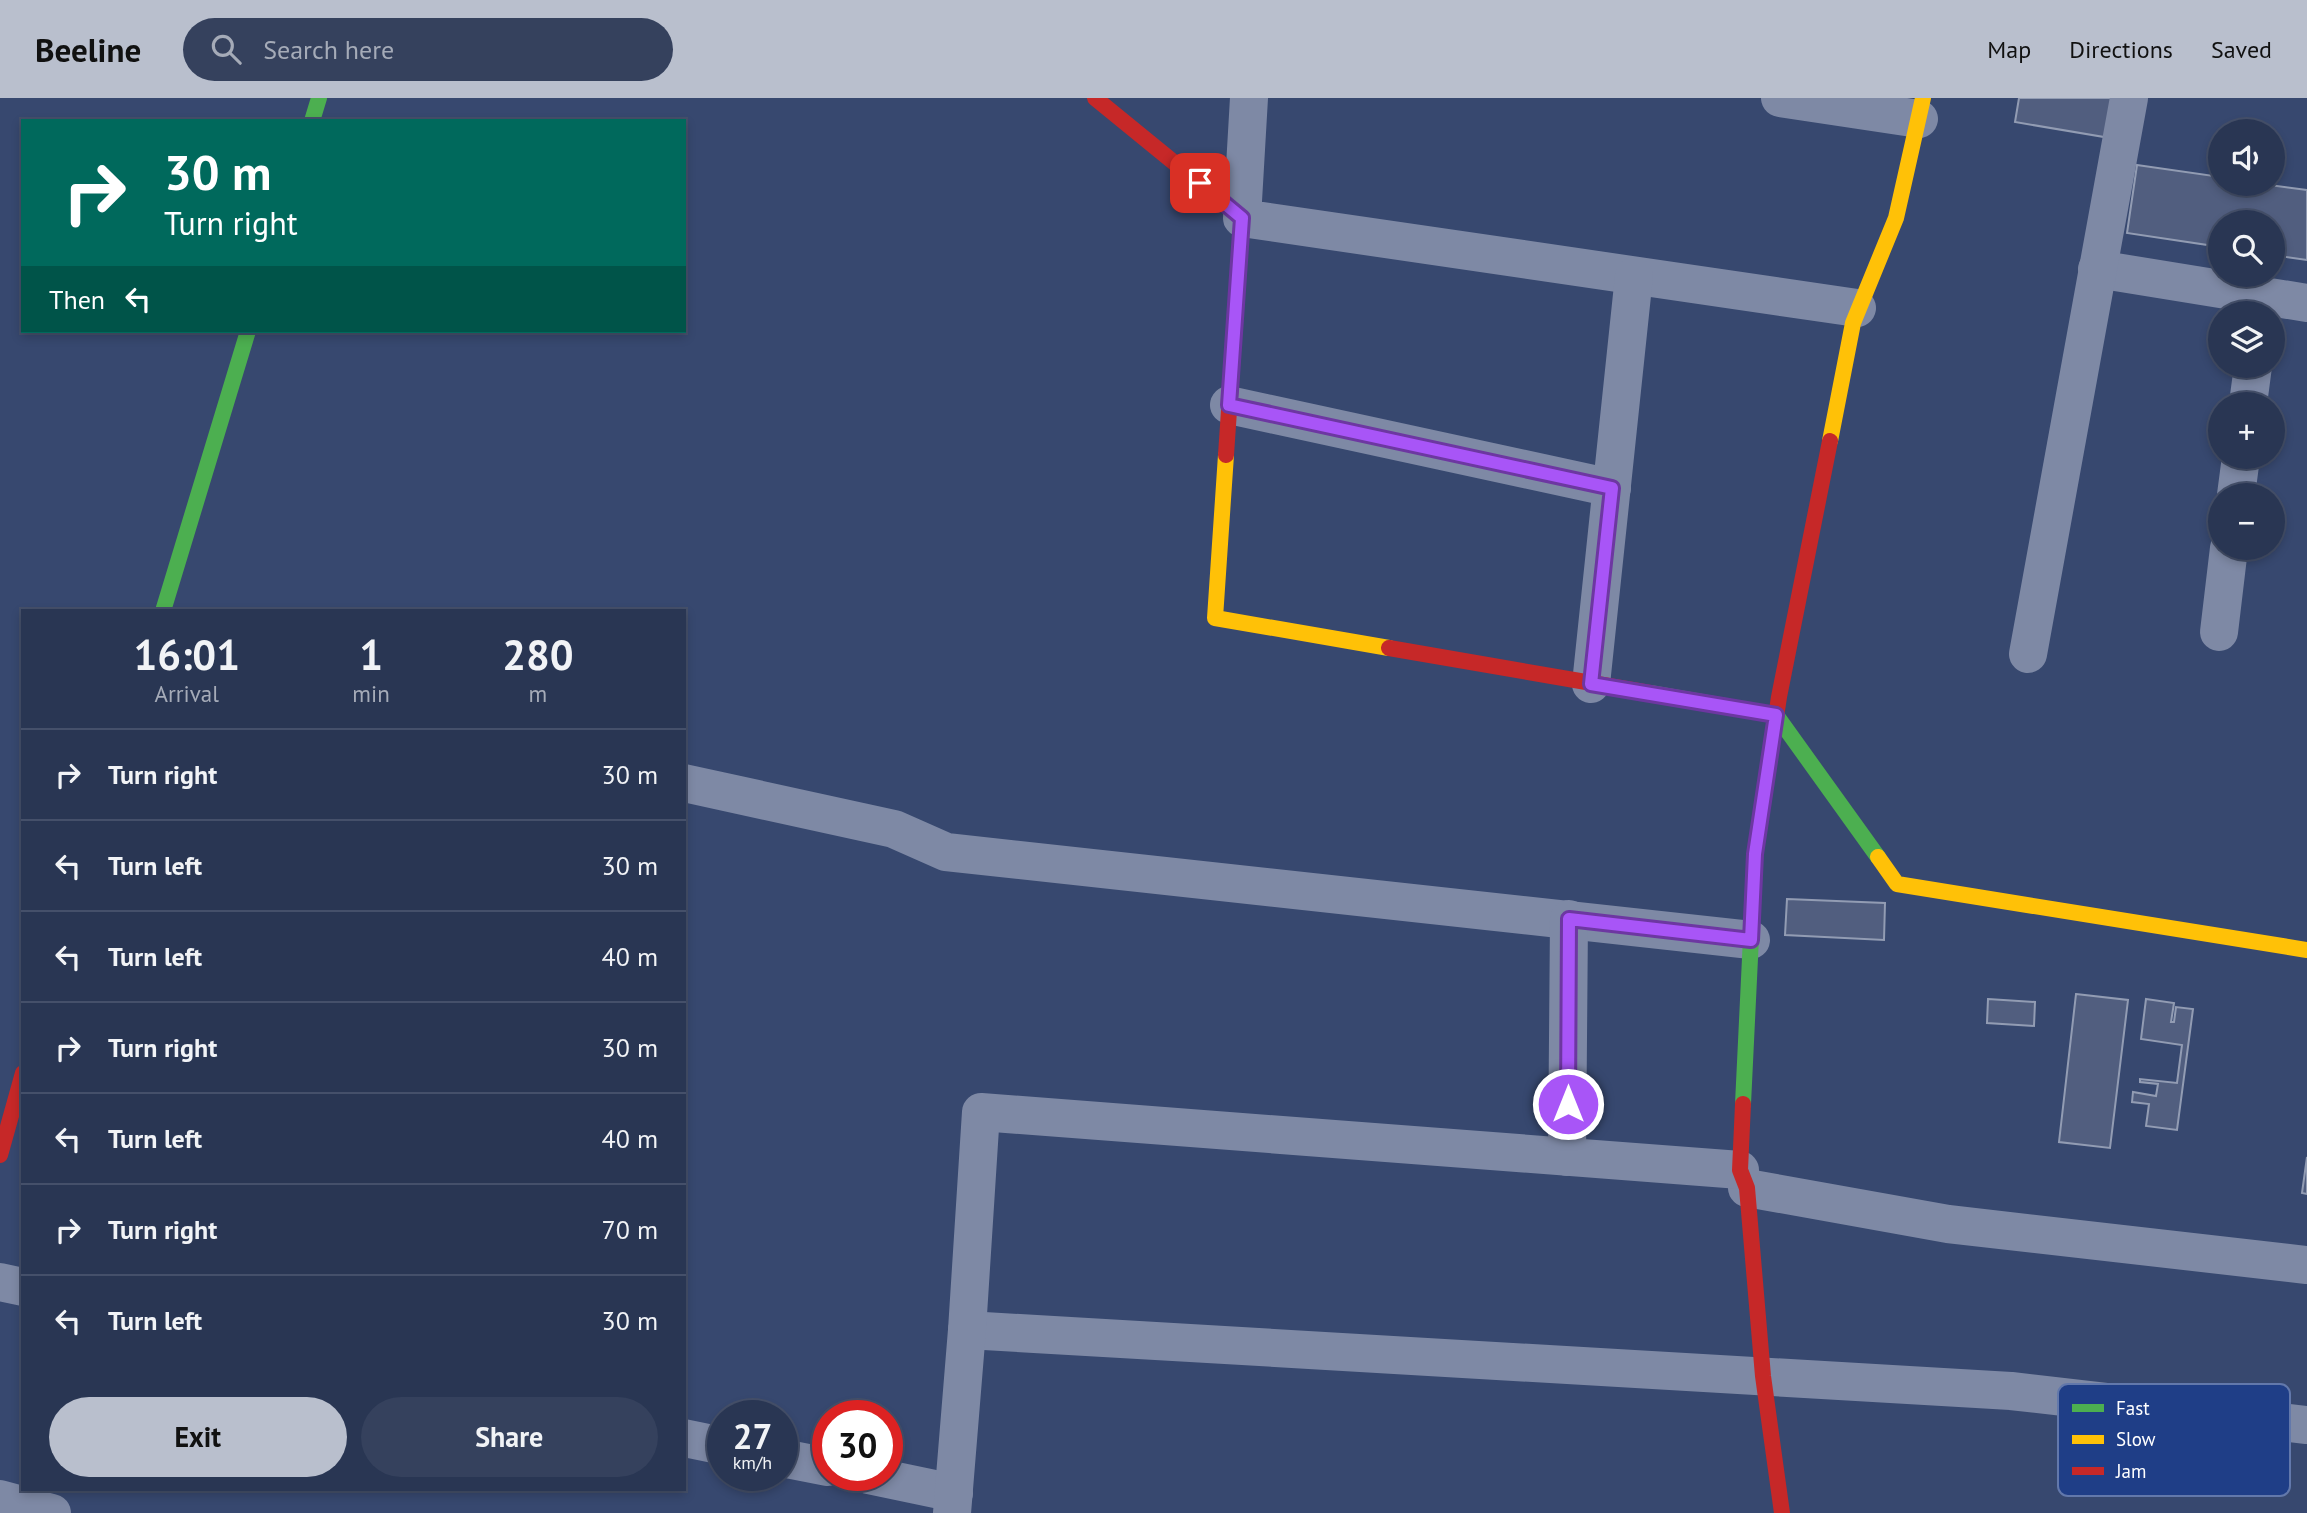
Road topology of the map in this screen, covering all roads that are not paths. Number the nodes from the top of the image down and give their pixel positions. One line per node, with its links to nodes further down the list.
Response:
1 (319, 98): 7 (street)
2 (1096, 98): 8 (street)
3 (1249, 98): 8 (street)
4 (1780, 98): 6 (street)
5 (2129, 98): 9 (street)
6 (1921, 108): 14 (street)
7 (313, 119)
8 (1242, 218): 10 (street); 16 (street)
9 (2096, 269): 11 (street); 21 (street)
10 (1634, 276): 14 (street); 17 (street)
11 (2243, 301)
12 (2307, 303): 13 (street)
13 (2285, 304)
14 (1857, 308): 23 (street)
15 (247, 333): 19 (street)
16 (1229, 405): 17 (street); 22 (street)
17 (1612, 488): 22 (street)
18 (2228, 560): 20 (street)
19 (164, 609)
20 (2218, 632)
21 (2028, 654)
22 (1591, 684): 23 (street)
23 (1776, 715): 26 (street); 27 (street)
24 (686, 783): 25 (street)
25 (1569, 919): 26 (street); 32 (street)
26 (1751, 940): 33 (street)
27 (2307, 950)
28 (0, 1066): 29 (street)
29 (21, 1071)
30 (21, 1079): 31 (street)
31 (0, 1155)
32 (1567, 1157): 33 (street); 37 (street)
33 (1744, 1179): 34 (street); 38 (street)
34 (2307, 1265)
35 (0, 1282): 36 (street)
36 (21, 1287)
37 (967, 1330): 38 (street); 44 (street)
38 (1763, 1376): 39 (street); 46 (street)
39 (2058, 1396)
40 (686, 1438): 41 (street)
41 (707, 1443)
42 (903, 1487): 44 (street)
43 (0, 1499): 45 (street)
44 (953, 1503)
45 (52, 1513)
46 (1782, 1513)

